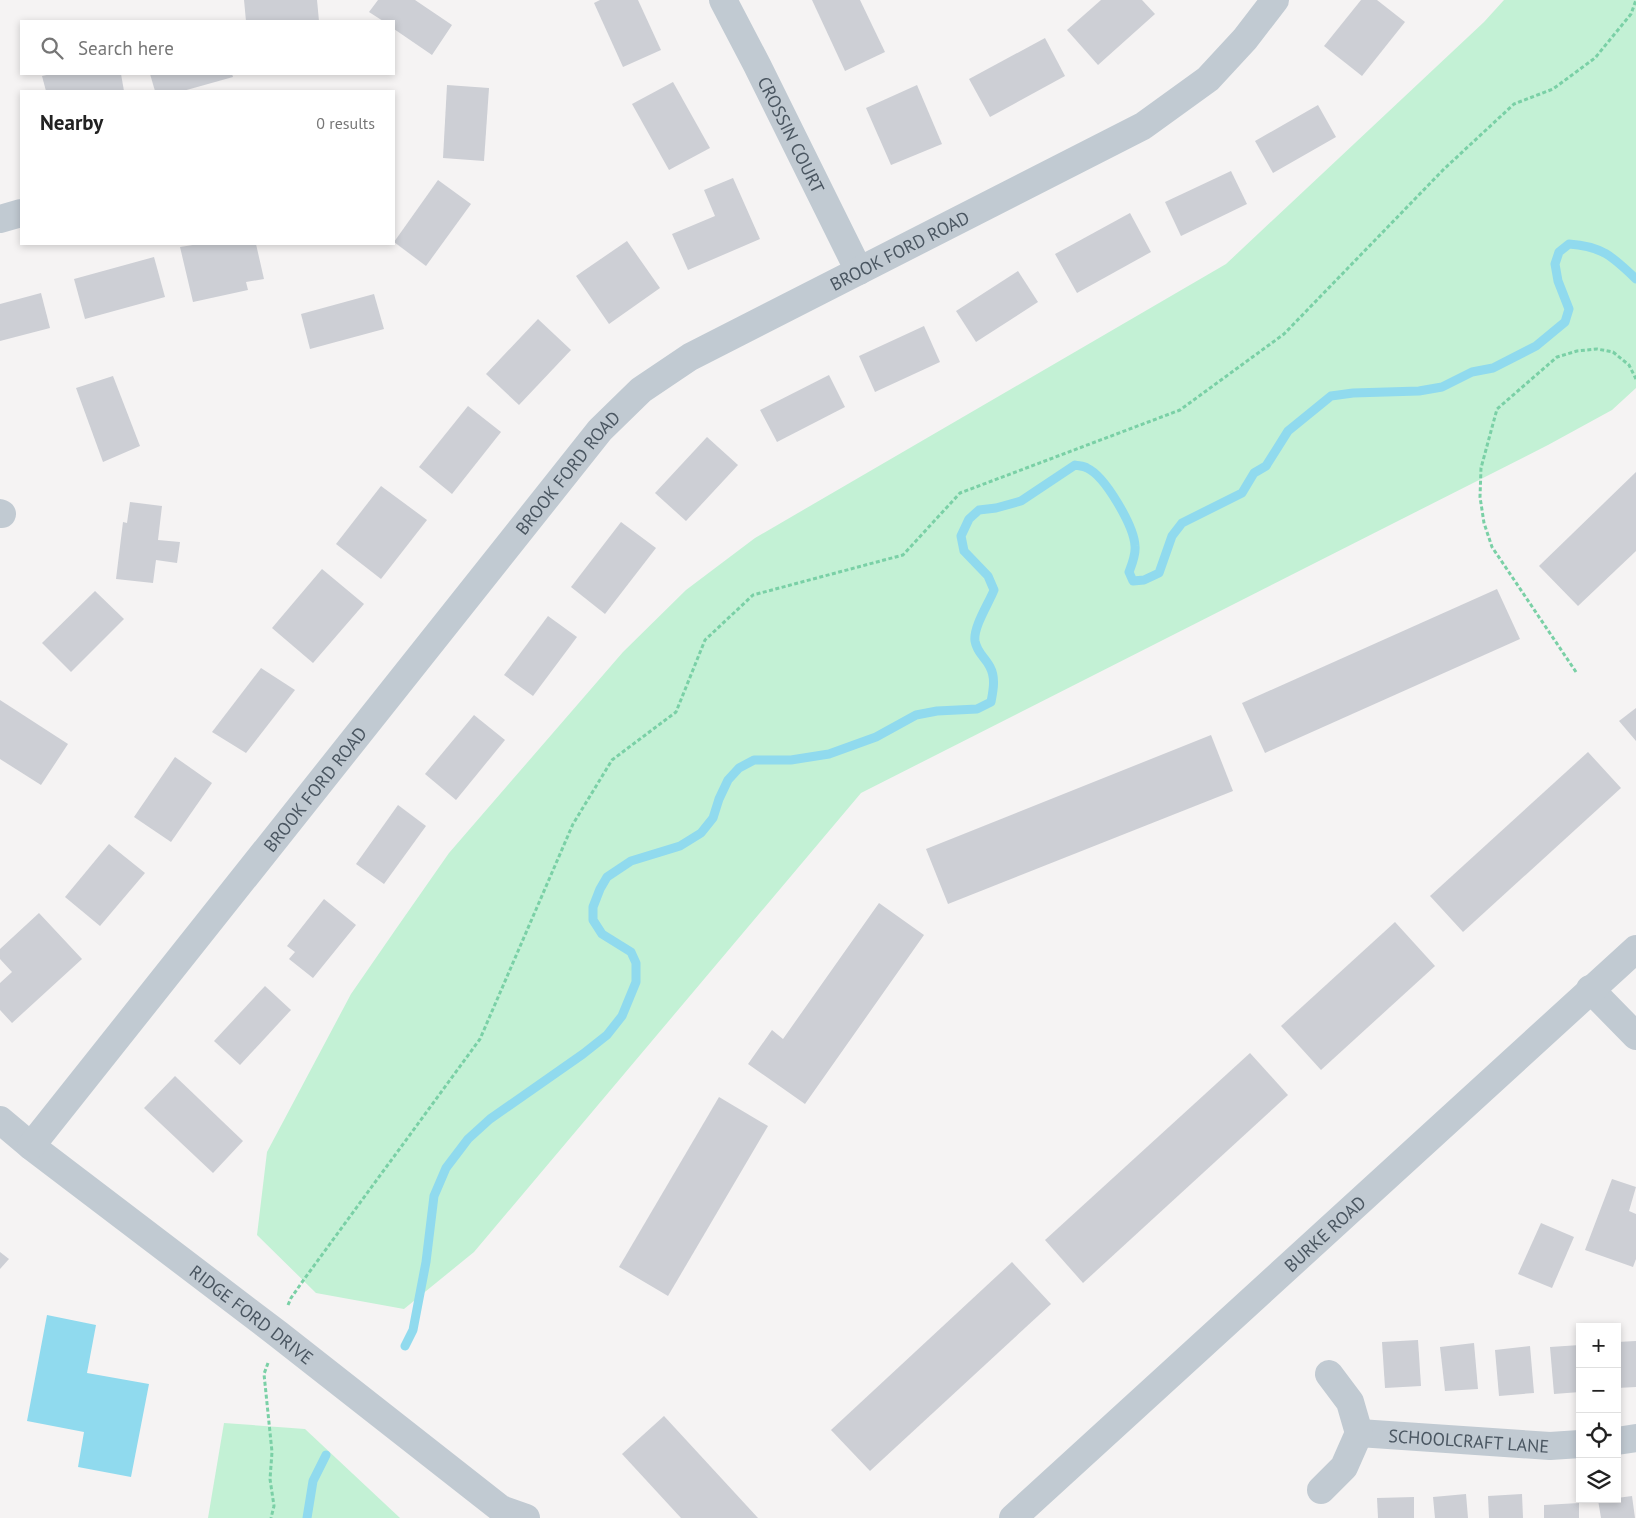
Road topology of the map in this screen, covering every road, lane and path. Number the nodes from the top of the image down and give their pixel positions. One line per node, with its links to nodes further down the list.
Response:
1 (723, 0): 6 (street, CROSSIN COURT)
2 (1275, 0): 6 (street, BROOK FORD ROAD)
3 (1636, 0): 14 (path)
4 (20, 213): 5 (street)
5 (0, 218)
6 (860, 271): 13 (street, BROOK FORD ROAD)
7 (1636, 379): 8 (path)
8 (1576, 672)
9 (1636, 949): 10 (street, BURKE ROAD)
10 (1590, 990): 11 (street); 24 (street, BURKE ROAD)
11 (1636, 1036)
12 (0, 1120): 13 (street, RIDGE FORD DRIVE)
13 (31, 1146): 22 (street, RIDGE FORD DRIVE)
14 (291, 1298)
15 (264, 1374): 23 (path)
16 (1329, 1374): 17 (street)
17 (1359, 1433): 20 (street, SCHOOLCRAFT LANE); 21 (street)
18 (1636, 1438): 19 (street)
19 (1621, 1440)
20 (1576, 1444)
21 (1321, 1490)
22 (510, 1515)
23 (270, 1518)
24 (1013, 1518)

